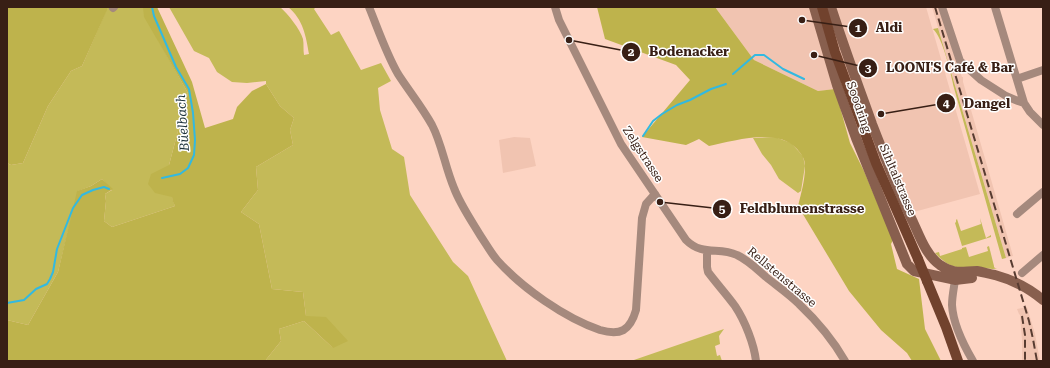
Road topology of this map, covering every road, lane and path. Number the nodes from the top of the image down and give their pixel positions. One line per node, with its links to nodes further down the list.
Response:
1 (369, 7): 13 (street)
2 (555, 7): 13 (street, Zelgstrasse)
3 (814, 7): 18 (street, Soodring)
4 (822, 7): 24 (main road, Sihltalstrasse, bridge)
5 (831, 7): 17 (street, Soodring)
6 (942, 7): 10 (street)
7 (995, 7): 9 (street)
8 (1043, 70): 9 (street)
9 (1017, 79): 10 (street)
10 (1024, 103): 11 (street)
11 (1043, 125)
12 (1043, 192): 14 (street)
13 (655, 194): 15 (street, Zelgstrasse)
14 (1018, 214)
15 (707, 251): 22 (street); 23 (street, Rellstenstrasse)
16 (1043, 255): 19 (street)
17 (931, 257): 18 (street); 20 (street)
18 (919, 272): 20 (street)
19 (1022, 273)
20 (955, 276): 21 (street); 25 (street)
21 (1043, 300)
22 (756, 361)
23 (845, 361)
24 (958, 361)
25 (973, 361)

